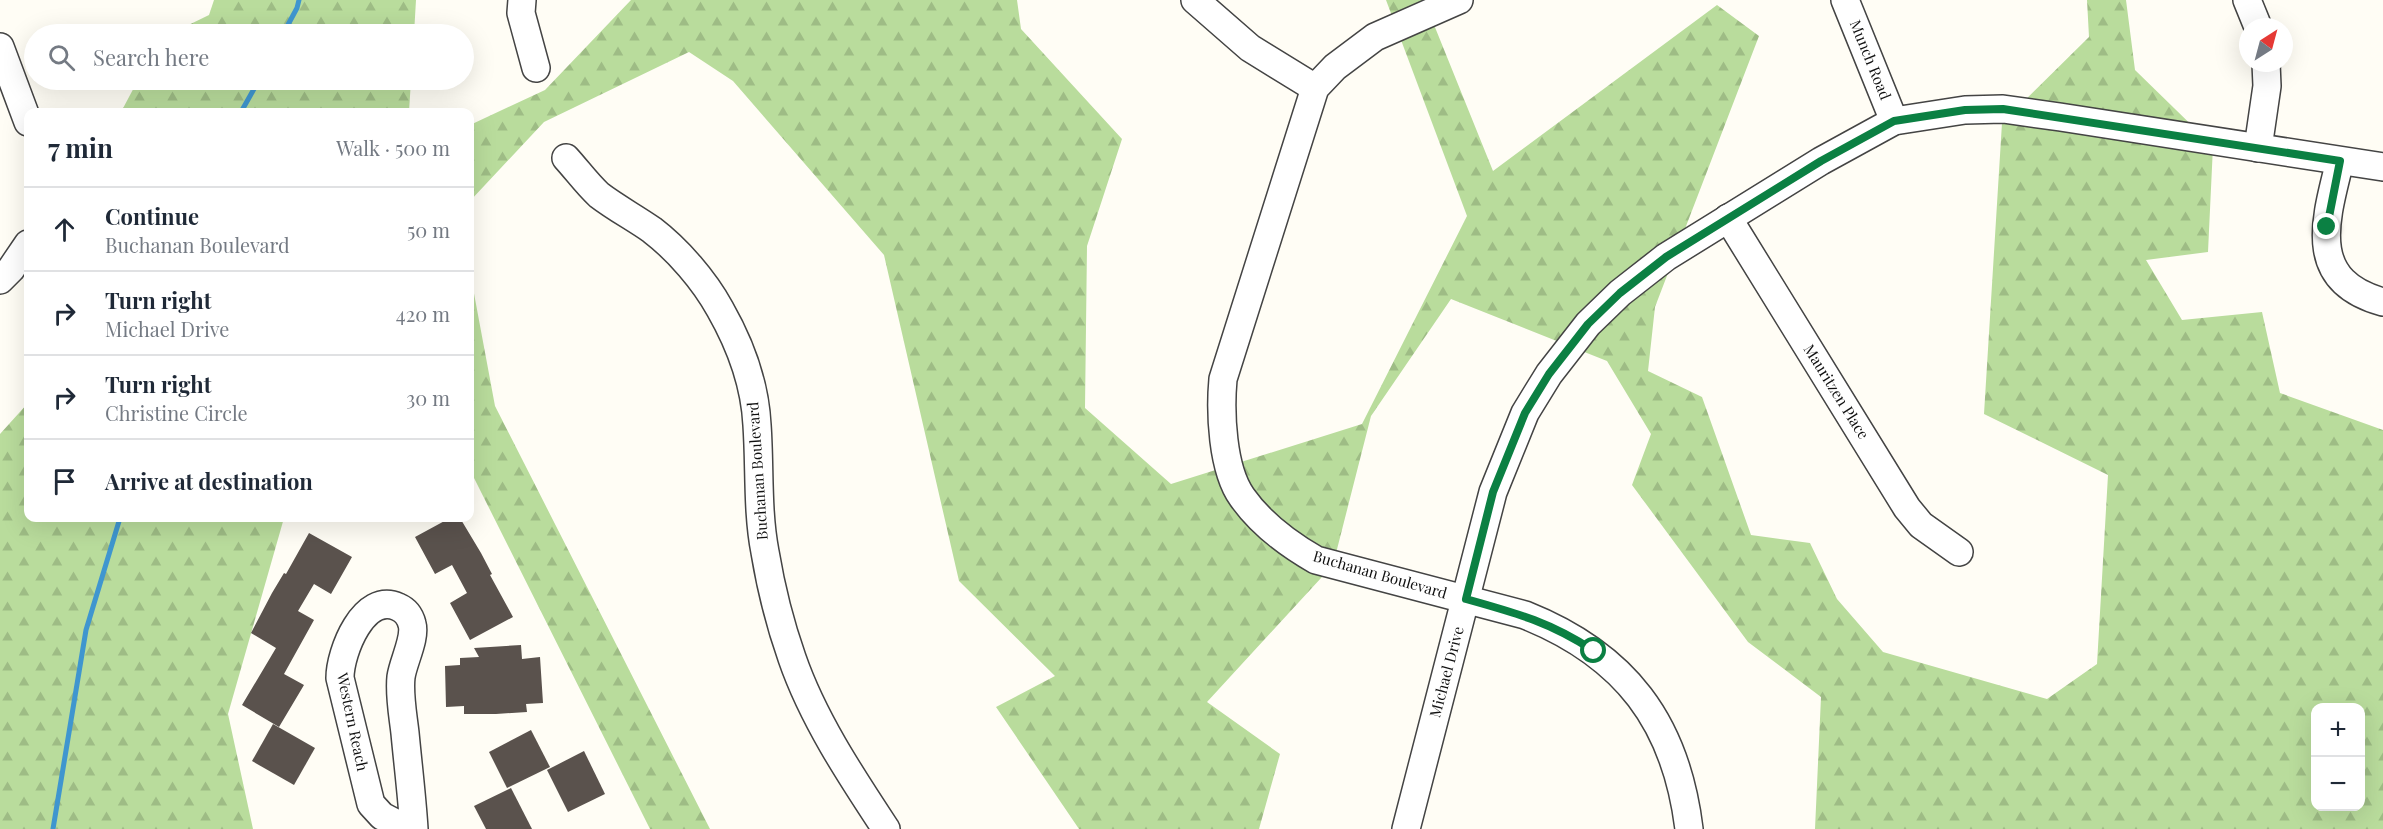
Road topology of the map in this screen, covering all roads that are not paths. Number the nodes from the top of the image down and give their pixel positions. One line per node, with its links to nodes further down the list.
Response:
1 (522, 0): 8 (street)
2 (1196, 0): 10 (street)
3 (1460, 0): 10 (street, Buchanan Boulevard)
4 (1845, 0): 12 (street, Munch Road)
5 (2247, 0): 6 (street)
6 (2254, 18)
7 (0, 47): 11 (street)
8 (536, 68)
9 (2266, 72): 13 (street)
10 (1315, 88): 22 (street, Buchanan Boulevard)
11 (24, 111)
12 (1894, 121): 13 (street, Michael Drive); 17 (street, Michael Drive)
13 (2258, 148): 15 (street, Michael Drive)
14 (566, 158): 25 (street, Buchanan Boulevard)
15 (2340, 161): 16 (street, Michael Drive); 20 (street)
16 (2383, 167)
17 (1728, 218): 21 (street, Mauritzen Place); 22 (street, Michael Drive)
18 (24, 250): 19 (street)
19 (0, 280)
20 (2383, 302)
21 (1959, 552)
22 (1466, 599): 26 (street, Michael Drive); 27 (street, Buchanan Boulevard)
23 (407, 829): 24 (street, Western Reach)
24 (414, 829)
25 (886, 829)
26 (1406, 829)
27 (1689, 829)

